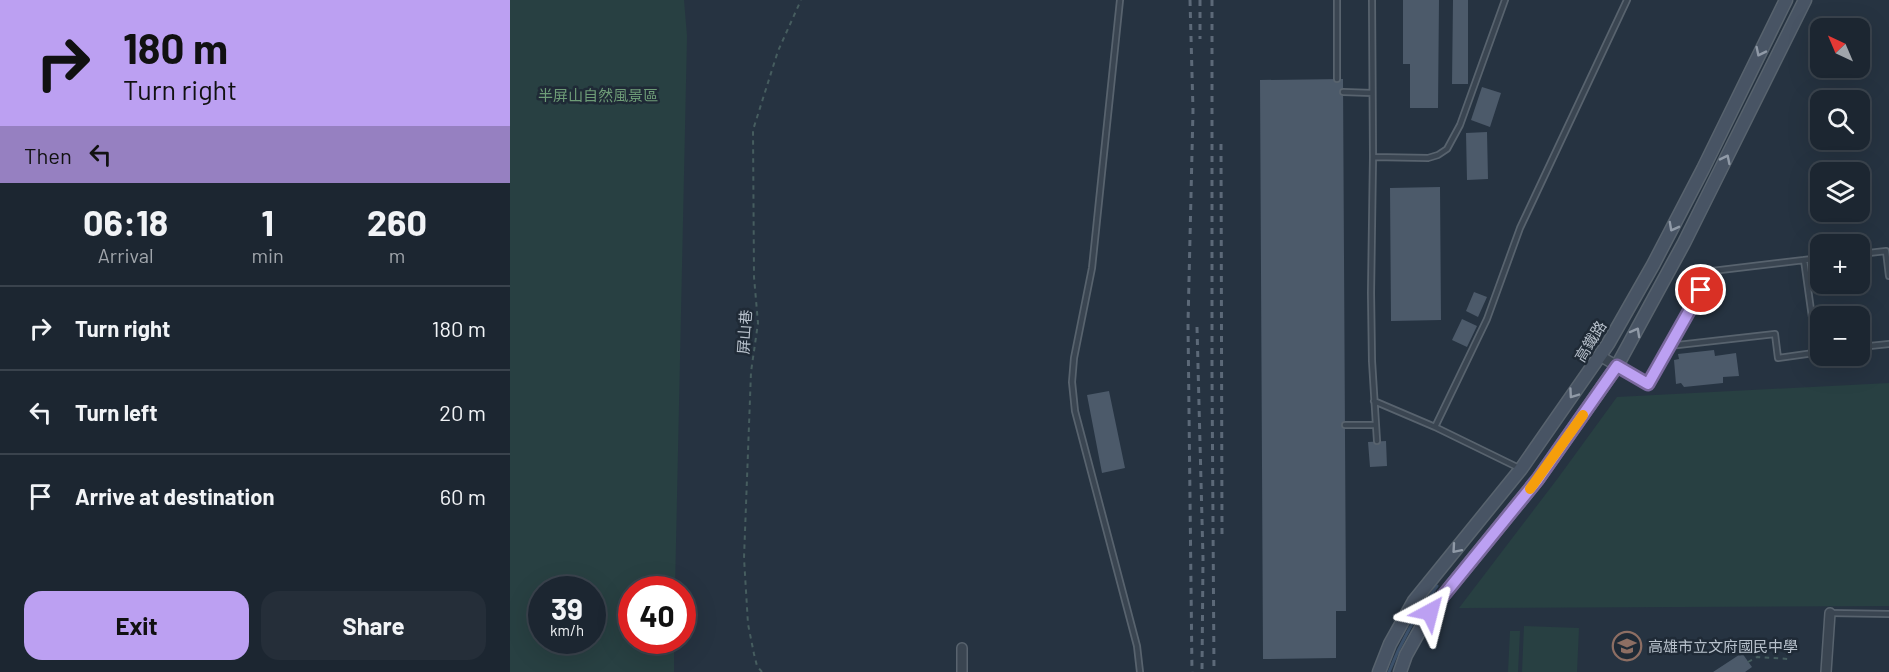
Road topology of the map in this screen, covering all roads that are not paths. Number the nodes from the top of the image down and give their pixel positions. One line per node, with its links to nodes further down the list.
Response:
1 (1120, 0): 33 (lane)
2 (1336, 0): 8 (lane)
3 (1372, 0): 10 (lane)
4 (1505, 0): 11 (lane)
5 (1627, 0): 26 (lane)
6 (1786, 0): 21 (street, 高鐵路, one-way to 21)
7 (1805, 0): 22 (street, one-way to 7)
8 (1337, 79)
9 (1343, 92): 10 (lane)
10 (1372, 93): 11 (lane)
11 (1373, 157): 23 (lane)
12 (1870, 253): 15 (lane)
13 (1810, 259): 14 (lane)
14 (1804, 260): 16 (lane); 18 (lane)
15 (1889, 276)
16 (1811, 306)
17 (1889, 344): 19 (lane)
18 (1669, 345): 20 (lane); 22 (lane)
19 (1870, 346)
20 (1810, 354)
21 (1600, 356): 22 (street); 28 (street, 高鐵路, one-way to 28)
22 (1617, 366): 35 (street)
23 (1374, 401): 25 (lane); 26 (lane)
24 (1345, 425): 25 (lane)
25 (1376, 425): 27 (lane)
26 (1435, 427): 28 (lane)
27 (1377, 441)
28 (1521, 469): 34 (street, 高鐵路, one-way to 34)
29 (1830, 613): 30 (lane); 36 (street)
30 (1889, 614)
31 (962, 648): 32 (street)
32 (962, 672)
33 (1140, 672)
34 (1379, 672)
35 (1400, 672)
36 (1826, 672)

